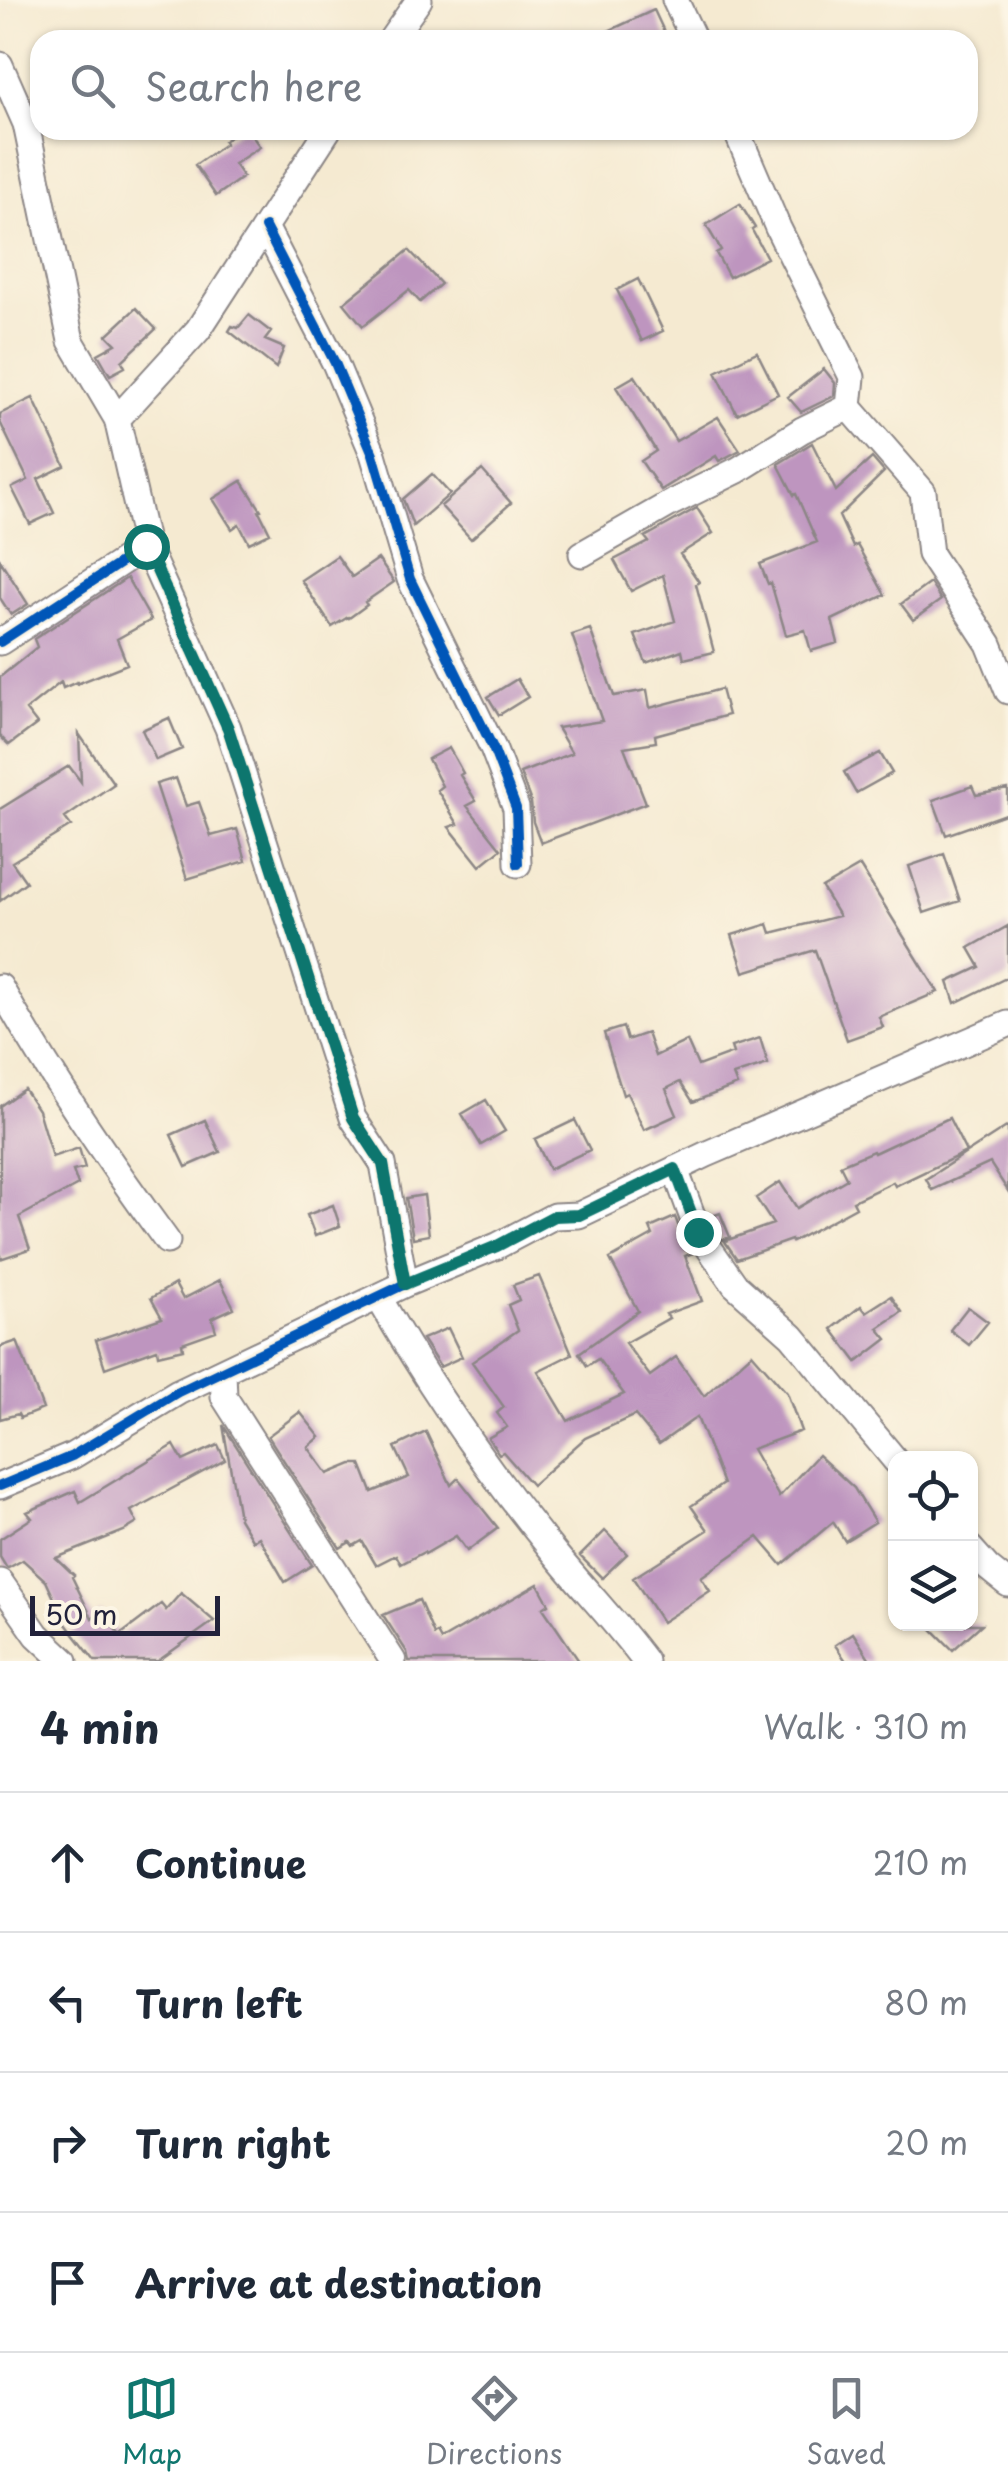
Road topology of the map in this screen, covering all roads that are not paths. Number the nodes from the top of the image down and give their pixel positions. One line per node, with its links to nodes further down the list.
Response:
1 (392, 0): 4 (street)
2 (419, 0): 5 (street)
3 (674, 0): 6 (street)
4 (395, 30)
5 (398, 30)
6 (689, 30)
7 (0, 65): 12 (street)
8 (321, 140): 10 (street)
9 (740, 140): 11 (street)
10 (264, 227): 12 (street); 17 (street)
11 (848, 407): 14 (street); 16 (street)
12 (117, 419): 13 (street)
13 (146, 546): 15 (street); 22 (street)
14 (582, 554)
15 (0, 642)
16 (1008, 691)
17 (518, 864)
18 (0, 986): 21 (street)
19 (1008, 1024): 20 (street)
20 (675, 1169): 22 (street); 25 (street)
21 (167, 1241)
22 (405, 1284): 23 (street)
23 (378, 1298): 24 (street); 32 (street)
24 (223, 1372): 26 (street); 31 (street)
25 (888, 1451)
26 (0, 1486)
27 (978, 1557): 29 (street)
28 (0, 1582): 30 (street)
29 (1008, 1584)
30 (65, 1661)
31 (394, 1661)
32 (645, 1661)

